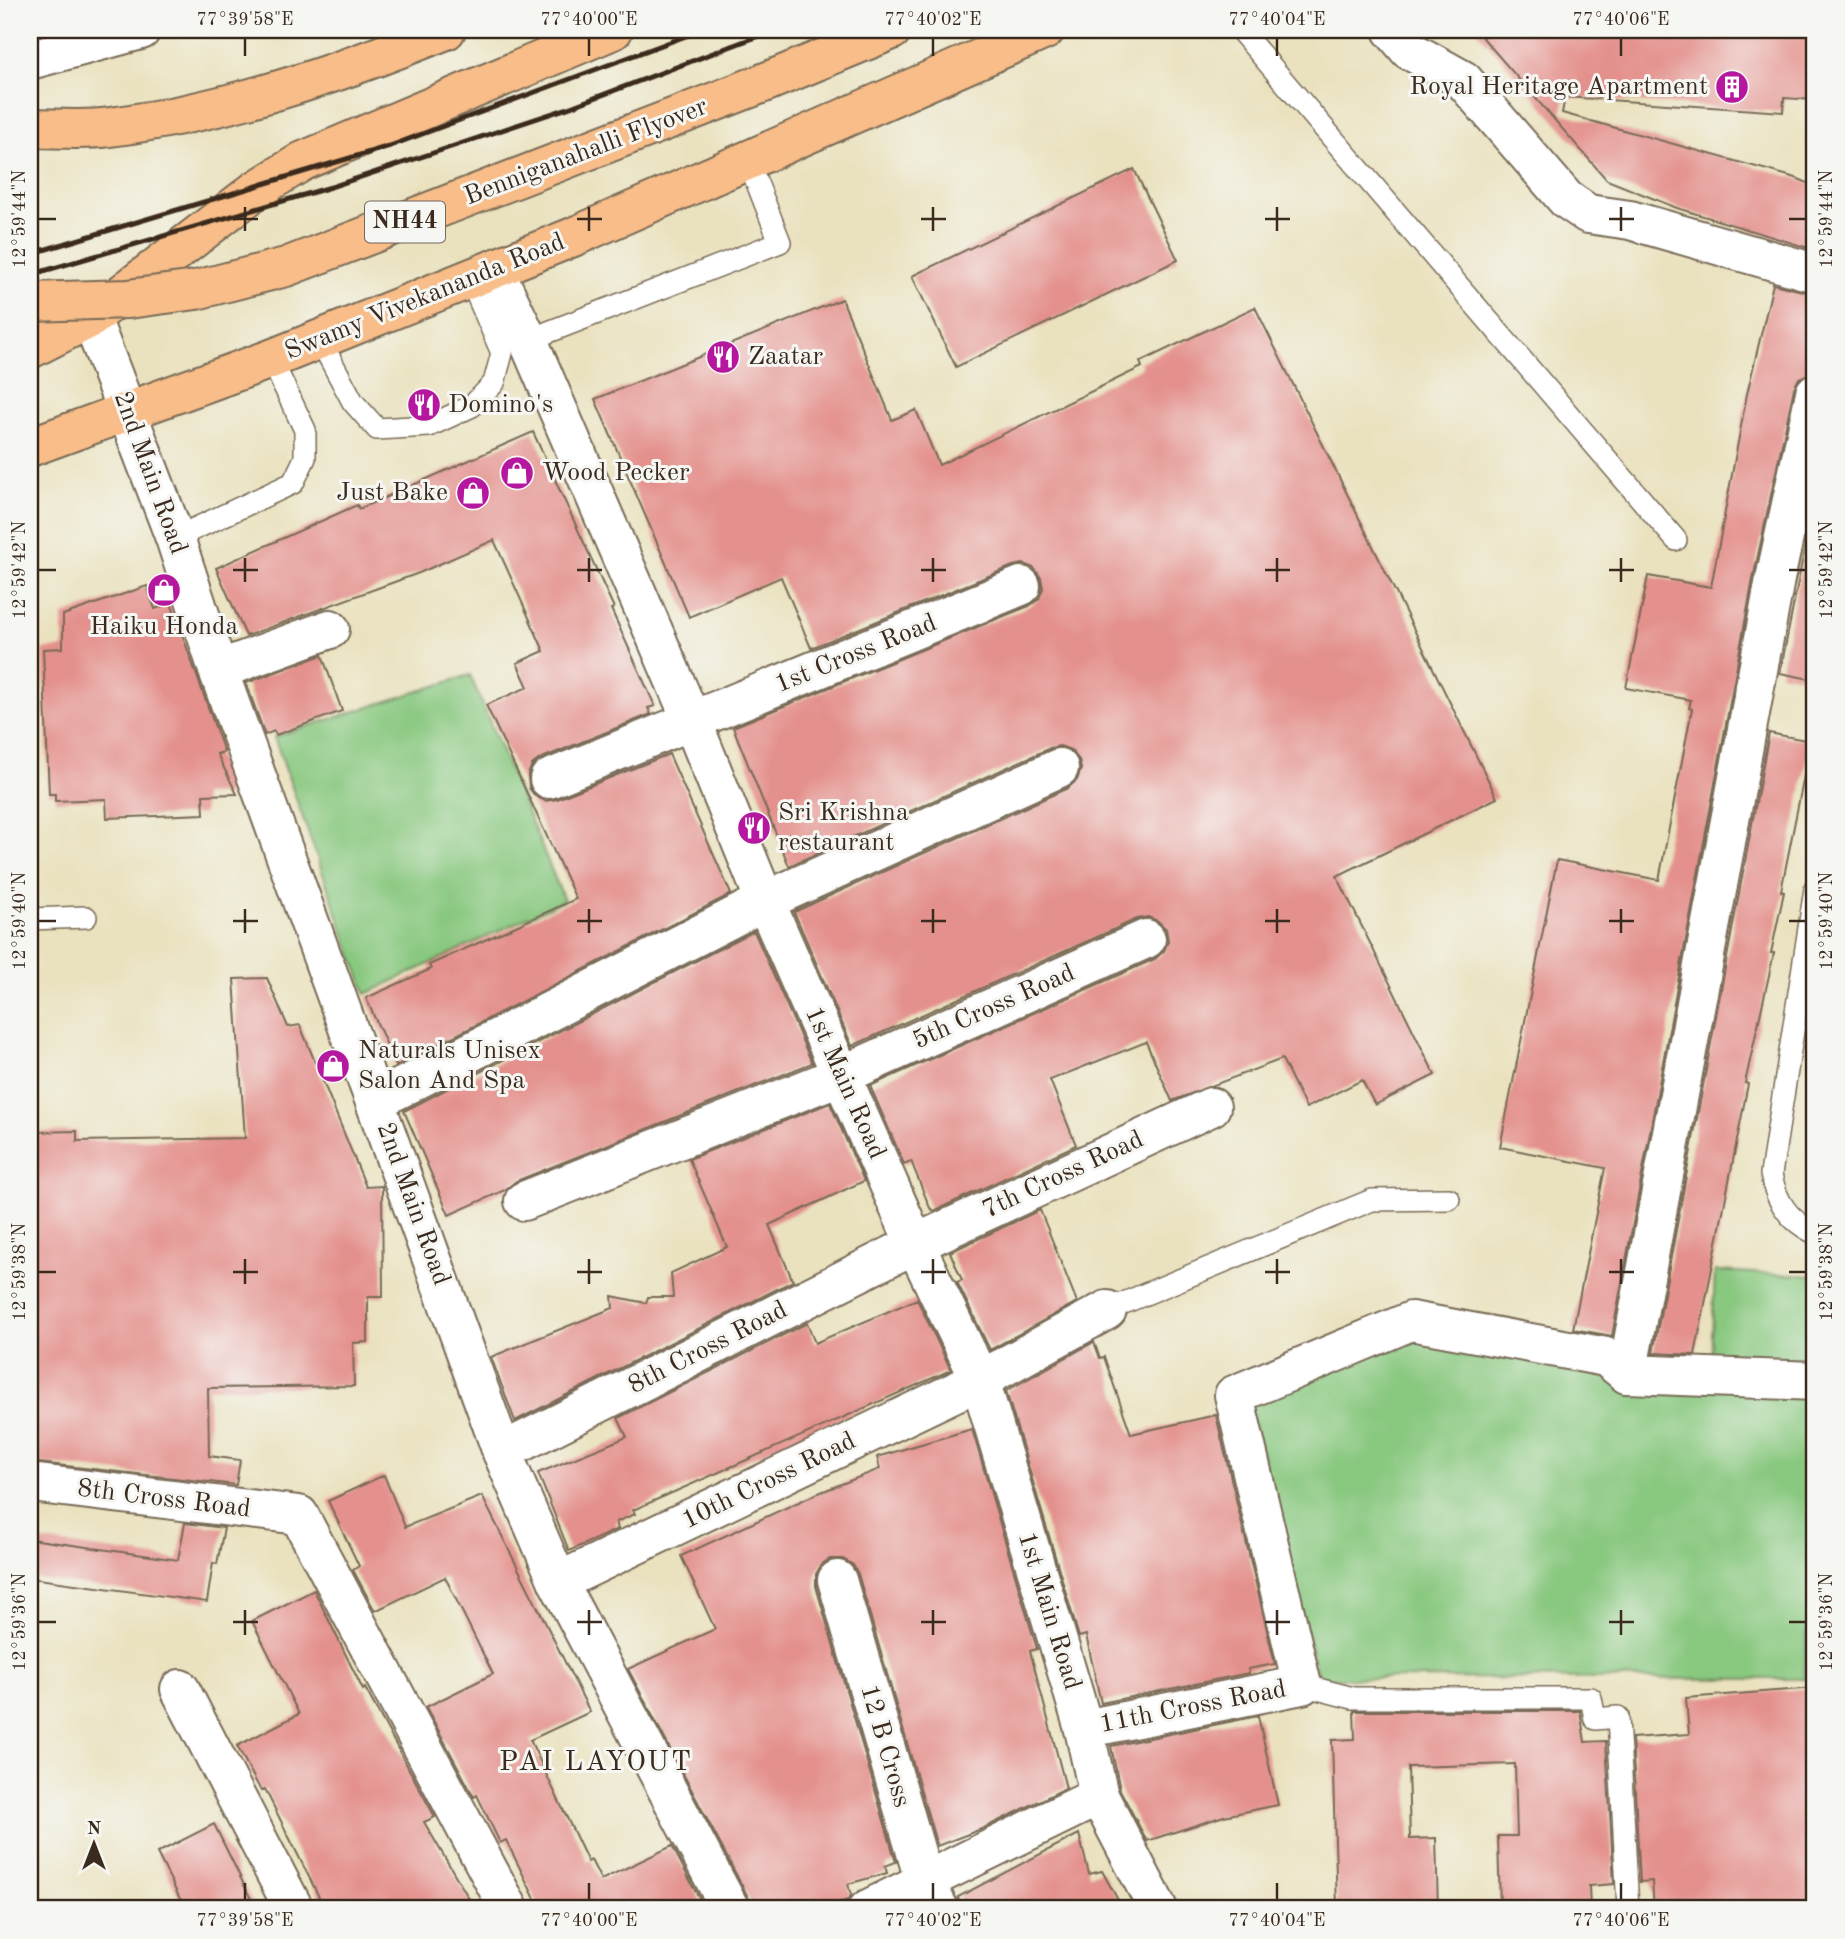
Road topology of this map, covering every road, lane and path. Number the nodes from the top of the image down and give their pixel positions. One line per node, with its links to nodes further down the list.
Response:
1 (142, 30): 8 (street)
2 (446, 30): 9 (main road)
3 (613, 30): 14 (main road)
4 (892, 30): 13 (main road, Benniganahalli Flyover / NH44, bridge)
5 (1045, 30): 10 (main road, Swamy Vivekananda Road)
6 (1240, 30): 23 (lane)
7 (1392, 30): 11 (street)
8 (30, 60)
9 (30, 128)
10 (748, 160): 12 (main road, Swamy Vivekananda Road); 16 (lane)
11 (1815, 273)
12 (482, 274): 15 (main road, Swamy Vivekananda Road); 15 (lane); 16 (street, 1st Main Road)
13 (30, 302)
14 (91, 318): 17 (main road); 20 (street, 2nd Main Road)
15 (320, 340): 18 (main road, Swamy Vivekananda Road)
16 (528, 340): 27 (street, 1st Main Road)
17 (30, 349)
18 (271, 359): 20 (main road, Swamy Vivekananda Road); 22 (lane)
19 (1815, 393): 43 (street)
20 (128, 409): 21 (main road, Swamy Vivekananda Road); 22 (street, 2nd Main Road)
21 (30, 447)
22 (175, 538): 26 (street, 2nd Main Road)
23 (1676, 540)
24 (1021, 586): 27 (street, 1st Cross Road)
25 (330, 629): 26 (street)
26 (218, 670): 36 (street, 2nd Main Road)
27 (692, 721): 29 (street, 1st Cross Road); 31 (street, 1st Main Road)
28 (1059, 768): 31 (street)
29 (549, 779)
30 (1815, 890): 40 (lane)
31 (765, 901): 35 (street, 1st Main Road); 36 (street)
32 (86, 917): 33 (lane)
33 (30, 919)
34 (1146, 939): 35 (street, 5th Cross Road)
35 (842, 1075): 39 (street, 5th Cross Road); 41 (street, 1st Main Road)
36 (377, 1100): 46 (street, 2nd Main Road)
37 (1211, 1107): 41 (street, 7th Cross Road)
38 (1449, 1199): 42 (lane)
39 (524, 1202)
40 (1815, 1233)
41 (915, 1244): 44 (street, 1st Main Road); 46 (street, 8th Cross Road)
42 (1107, 1310): 44 (street, 10th Cross Road)
43 (1627, 1374): 45 (street); 50 (street)
44 (980, 1380): 49 (street, 10th Cross Road); 52 (street, 1st Main Road)
45 (1815, 1381)
46 (502, 1452): 49 (street, 2nd Main Road)
47 (30, 1483): 56 (street, 8th Cross Road)
48 (837, 1580): 54 (street, 12 B Cross)
49 (558, 1582): 57 (street, 2nd Main Road)
50 (1302, 1685): 52 (street, 11th Cross Road); 60 (lane)
51 (180, 1689): 55 (street)
52 (1084, 1729): 53 (street, 1st Main Road)
53 (1099, 1796): 54 (street); 59 (street, 1st Main Road)
54 (932, 1894): 58 (street)
55 (295, 1909)
56 (509, 1909)
57 (730, 1909)
58 (868, 1909)
59 (1158, 1909)
60 (1629, 1909)

